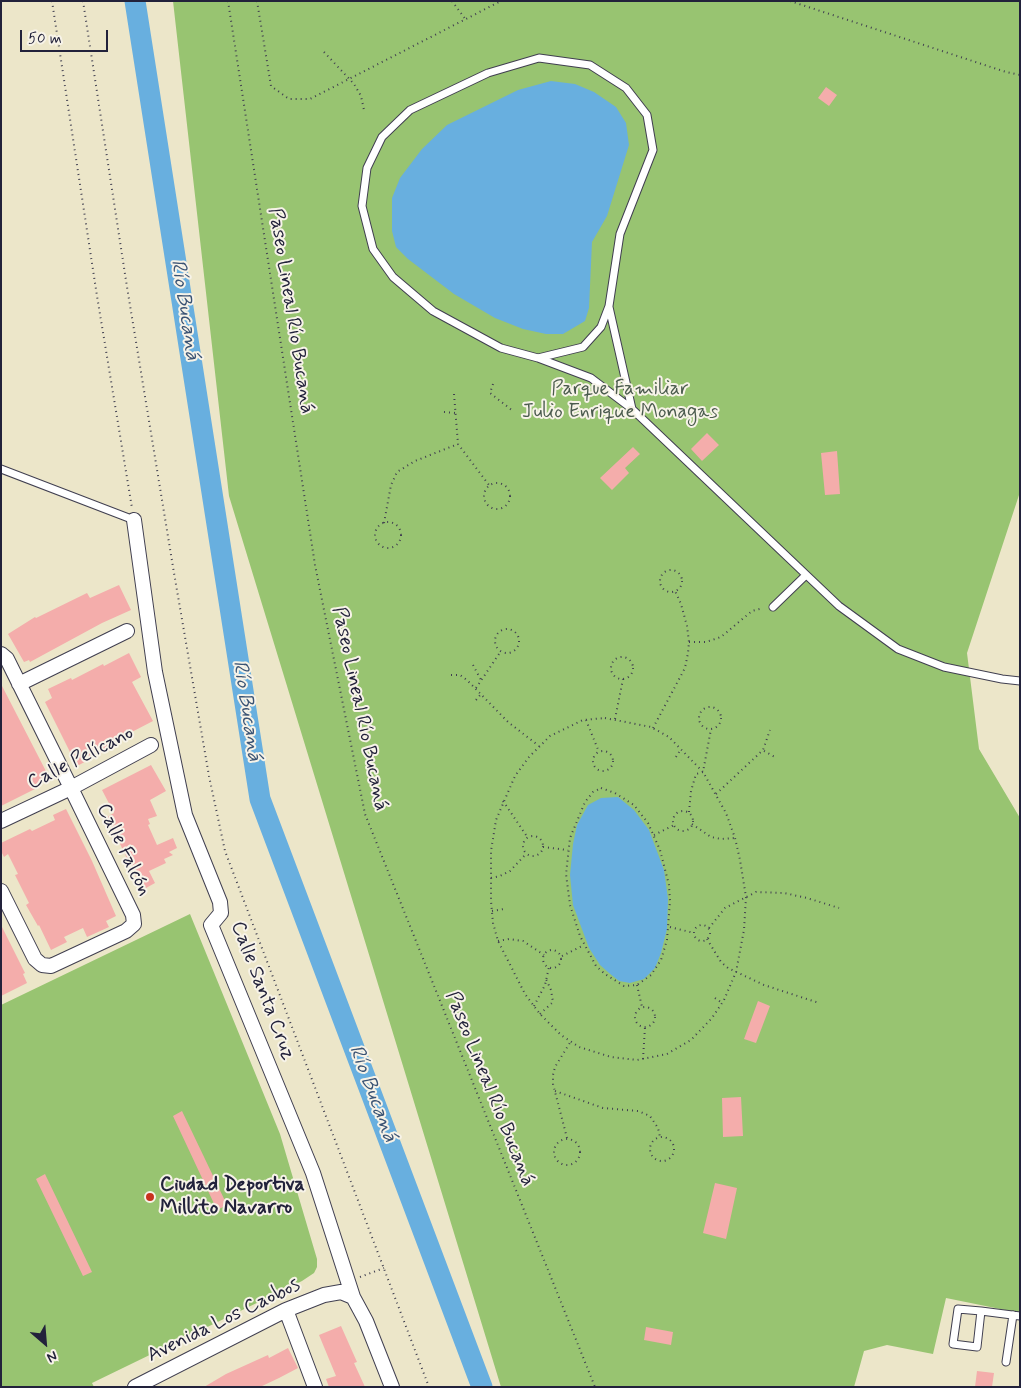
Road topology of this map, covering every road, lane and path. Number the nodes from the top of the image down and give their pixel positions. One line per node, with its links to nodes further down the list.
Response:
1 (52, 1): 24 (path)
2 (83, 1): 98 (path)
3 (228, 1): 109 (path, Paseo Lineal Río Bucaná)
4 (257, 1): 11 (path)
5 (452, 1): 8 (path)
6 (501, 1): 8 (path)
7 (790, 1): 10 (path)
8 (466, 20): 11 (path)
9 (324, 52): 11 (path)
10 (1020, 75)
11 (349, 79): 12 (path)
12 (364, 110)
13 (609, 306): 14 (lane); 14 (lane); 17 (lane)
14 (538, 358): 17 (lane)
15 (492, 384): 18 (path)
16 (454, 394): 20 (path)
17 (632, 409): 26 (lane)
18 (512, 411)
19 (444, 412): 20 (path)
20 (456, 413): 21 (path)
21 (458, 444): 23 (path); 25 (path)
22 (1, 469): 24 (lane)
23 (489, 485): 23 (path)
24 (134, 520): 99 (street, Calle Santa Cruz)
25 (384, 523): 25 (path)
26 (806, 575): 28 (lane); 37 (lane)
27 (675, 591): 27 (path); 30 (path)
28 (773, 607): 30 (path)
29 (127, 631): 38 (street)
30 (690, 642): 44 (path)
31 (500, 651): 31 (path); 36 (path)
32 (1, 654): 38 (street)
33 (473, 665): 36 (path)
34 (451, 675): 39 (path)
35 (623, 679): 35 (path); 42 (path)
36 (481, 680): 39 (path)
37 (1020, 681)
38 (19, 684): 55 (street)
39 (476, 688): 40 (path)
40 (482, 694): 41 (path); 48 (path)
41 (476, 700)
42 (615, 719): 43 (path); 44 (path)
43 (586, 720): 48 (path); 51 (path)
44 (654, 728): 49 (path)
45 (711, 729): 45 (path); 54 (path)
46 (770, 730): 50 (path)
47 (151, 744): 55 (street, Calle Pelícano)
48 (539, 746): 57 (path)
49 (681, 750): 52 (path); 54 (path)
50 (763, 750): 53 (path); 56 (path)
51 (599, 752): 51 (path)
52 (676, 757)
53 (775, 757)
54 (703, 772): 56 (path); 58 (path)
55 (71, 788): 59 (street, Calle Pelícano); 69 (street, Calle Falcón)
56 (716, 794): 64 (path)
57 (504, 802): 63 (path); 68 (path)
58 (688, 812): 60 (path); 61 (path)
59 (1, 821)
60 (674, 824): 61 (path); 62 (path)
61 (692, 824): 64 (path)
62 (654, 835): 66 (path); 74 (path)
63 (528, 838): 65 (path); 67 (path)
64 (734, 838): 70 (path)
65 (543, 847): 66 (path); 67 (path)
66 (568, 850): 79 (path)
67 (526, 854): 68 (path)
68 (491, 878): 73 (path)
69 (1, 891)
70 (746, 897): 71 (path); 75 (path); 83 (path)
71 (839, 908)
72 (504, 909): 73 (path)
73 (492, 911): 78 (path)
74 (669, 927): 76 (path); 85 (path)
75 (709, 928): 76 (path); 77 (path)
76 (694, 933): 77 (path)
77 (707, 939): 83 (path)
78 (498, 941): 80 (path); 89 (path)
79 (584, 945): 81 (path); 85 (path)
80 (544, 955): 81 (path); 82 (path)
81 (561, 956): 82 (path)
82 (549, 967): 84 (path)
83 (736, 972): 87 (path); 88 (path)
84 (546, 978): 89 (path); 91 (path)
85 (637, 985): 90 (path)
86 (715, 998): 87 (path)
87 (722, 1003): 94 (path)
88 (818, 1004)
89 (534, 1006): 91 (path)
90 (642, 1007): 92 (path); 92 (path)
91 (540, 1014): 93 (path)
92 (645, 1027): 94 (path)
93 (571, 1041): 94 (path); 95 (path)
94 (644, 1059)
95 (555, 1091): 96 (path); 97 (path)
96 (660, 1137): 96 (path)
97 (567, 1138): 97 (path)
98 (384, 1268): 99 (path); 108 (path)
99 (348, 1281): 100 (street, Calle Santa Cruz)
100 (353, 1297): 101 (street, Avenida Los Caobos); 107 (street)
101 (286, 1310): 105 (street); 106 (street, Avenida Los Caobos)
102 (981, 1311): 102 (lane); 103 (lane)
103 (1016, 1316): 104 (lane)
104 (1006, 1362)
105 (312, 1385)
106 (135, 1387)
107 (392, 1387)
108 (429, 1387)
109 (594, 1387)

